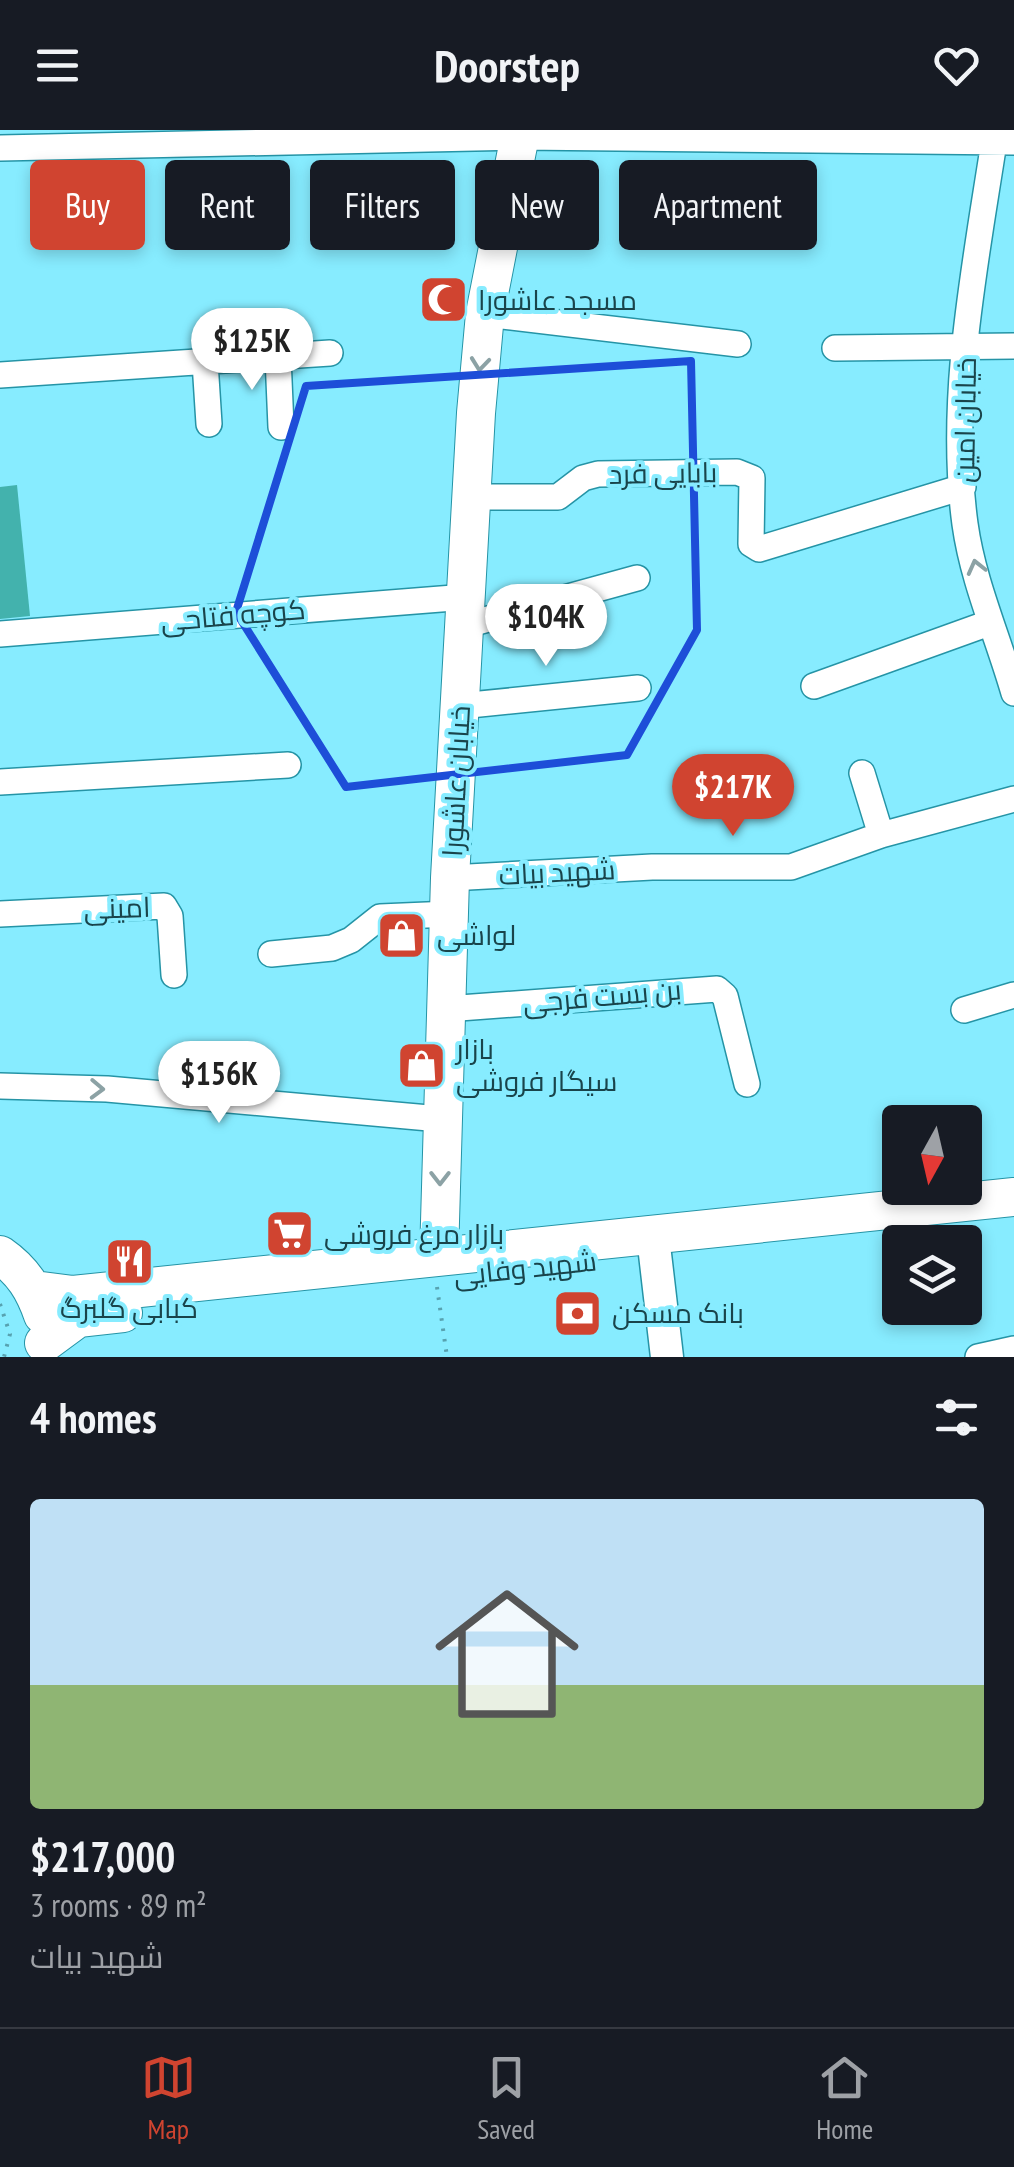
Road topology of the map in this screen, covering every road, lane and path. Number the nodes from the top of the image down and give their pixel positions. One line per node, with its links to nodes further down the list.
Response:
1 (520, 133): 2 (street); 3 (street); 11 (main road, خیابان عاشورا)
2 (430, 134): 4 (street)
3 (668, 134): 5 (street)
4 (334, 135): 8 (street)
5 (753, 135): 6 (street)
6 (819, 135): 7 (street)
7 (871, 135): 9 (street)
8 (166, 137): 10 (street)
9 (1004, 142): 13 (street, خیابان امین)
10 (0, 148)
11 (485, 314): 12 (street); 23 (main road, خیابان عاشورا, one-way to 23)
12 (738, 344)
13 (966, 345): 14 (street); 15 (street); 22 (street, خیابان امین)
14 (1014, 346)
15 (835, 348)
16 (330, 353): 17 (street)
17 (278, 357): 18 (street); 21 (street)
18 (204, 362): 19 (street); 20 (street)
19 (0, 375)
20 (210, 424)
21 (281, 427)
22 (963, 487): 23 (street, بابایی فرد); 26 (street, خیابان امین, one-way to 22)
23 (472, 497): 25 (main road, خیابان عاشورا)
24 (638, 578): 25 (street, کوچه فتاحی)
25 (465, 611): 27 (street, کوچه فتاحی); 32 (main road, خیابان عاشورا)
26 (990, 623): 28 (street, خیابان امین); 29 (street)
27 (0, 634)
28 (1010, 664): 31 (street, خیابان امین)
29 (814, 686)
30 (638, 688): 32 (street)
31 (1014, 694)
32 (460, 706): 38 (main road, خیابان عاشورا)
33 (288, 764): 35 (street)
34 (862, 773): 37 (street)
35 (0, 782)
36 (1014, 799): 37 (street, شهید بیات)
37 (881, 835): 38 (street, شهید بیات)
38 (450, 896): 40 (street, شهید بیات); 43 (main road, خیابان عاشورا)
39 (0, 914): 41 (street, امینی)
40 (272, 954)
41 (174, 975)
42 (1014, 995): 44 (street)
43 (446, 1009): 45 (street, بن بست فرجی); 47 (main road, خیابان عاشورا)
44 (964, 1010)
45 (747, 1084)
46 (0, 1086): 47 (street, one-way to 47)
47 (440, 1118): 52 (main road, خیابان عاشورا, one-way to 52)
48 (1014, 1197): 52 (main road)
49 (1014, 1218): 50 (main road, شهید وفایی)
50 (655, 1254): 52 (main road, شهید وفایی); 58 (street)
51 (0, 1255): 53 (main road)
52 (437, 1267): 53 (main road, شهید وفایی); 55 (main road, شهید وفایی); 57 (path)
53 (17, 1297): 55 (main road); 56 (path)
54 (1014, 1349): 59 (street)
55 (42, 1350)
56 (4, 1357)
57 (447, 1357)
58 (667, 1357)
59 (978, 1357)

